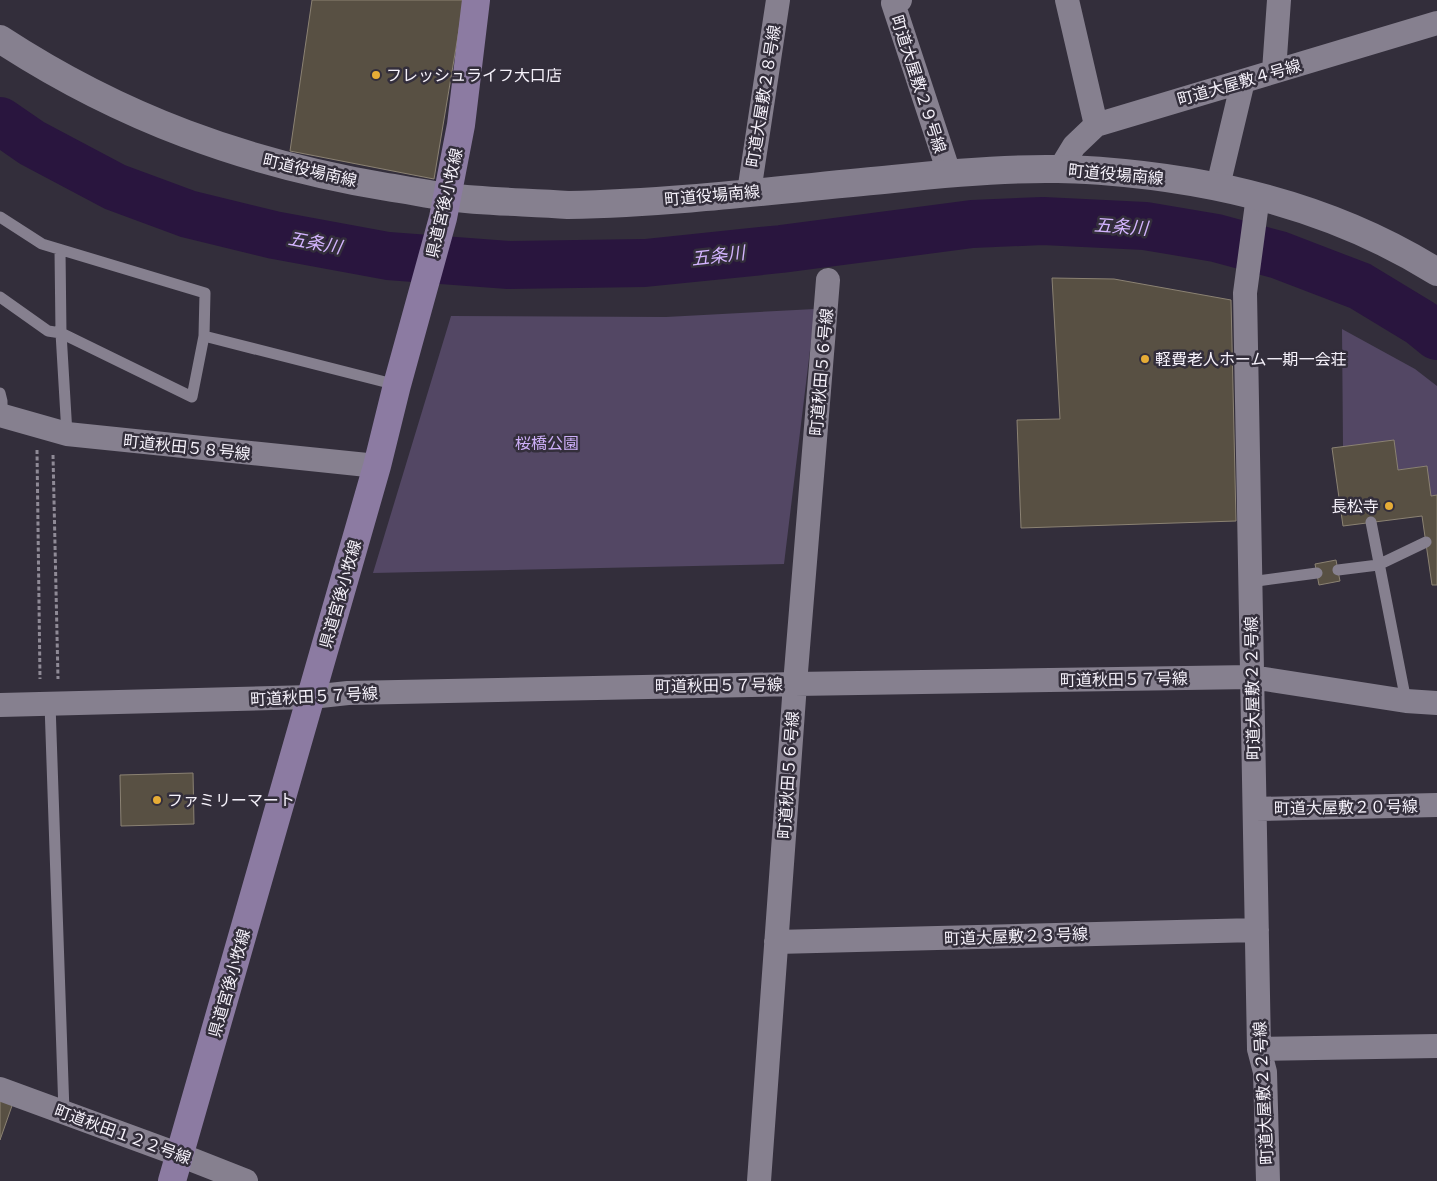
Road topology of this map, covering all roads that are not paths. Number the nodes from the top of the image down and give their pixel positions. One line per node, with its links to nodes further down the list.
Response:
1 (476, 0): 16 (main road, 県道宮後小牧線)
2 (778, 0): 14 (street, 町道大屋敷２８号線)
3 (900, 0): 12 (street, 町道大屋敷２９号線)
4 (1067, 0): 10 (street)
5 (1278, 0): 8 (street)
6 (1437, 24): 8 (street, 町道大屋敷４号線)
7 (0, 39): 16 (street, 町道役場南線)
8 (1274, 72): 9 (street, 町道大屋敷４号線)
9 (1243, 81): 10 (street, 町道大屋敷４号線); 13 (street)
10 (1096, 126): 11 (street, 町道大屋敷４号線)
11 (1060, 168): 12 (street, 町道役場南線); 13 (street, 町道役場南線)
12 (949, 173): 14 (street, 町道役場南線)
13 (1218, 186): 15 (street, 町道役場南線)
14 (748, 192): 16 (street, 町道役場南線)
15 (1257, 203): 19 (street, 町道役場南線); 33 (street, 町道大屋敷２２号線)
16 (445, 208): 24 (main road, 県道宮後小牧線)
17 (0, 217): 18 (lane)
18 (60, 250): 22 (lane); 23 (lane)
19 (1434, 263)
20 (828, 280): 35 (street, 町道秋田５６号線)
21 (0, 297): 22 (lane)
22 (61, 332): 23 (lane); 26 (lane)
23 (204, 336): 24 (lane)
24 (397, 385): 27 (main road, 県道宮後小牧線)
25 (1, 406): 26 (street, 町道秋田５８号線)
26 (56, 428): 27 (street, 町道秋田５８号線)
27 (377, 466): 36 (main road, 県道宮後小牧線)
28 (1370, 522): 30 (lane)
29 (1426, 542): 30 (lane)
30 (1378, 565): 31 (lane); 37 (lane)
31 (1338, 570)
32 (1317, 573): 33 (lane)
33 (1250, 582): 34 (street, 町道大屋敷２２号線)
34 (1252, 677): 35 (street, 町道秋田５７号線); 37 (street, 町道秋田５７号線); 42 (street, 町道大屋敷２２号線)
35 (795, 684): 36 (street, 町道秋田５７号線); 44 (street, 町道秋田５６号線)
36 (311, 698): 39 (street, 町道秋田５７号線); 49 (main road, 県道宮後小牧線)
37 (1406, 701): 38 (street, 町道秋田５７号線)
38 (1437, 703)
39 (50, 704): 40 (street, 町道秋田５７号線); 48 (lane)
40 (0, 705)
41 (1437, 805): 42 (street, 町道大屋敷２０号線)
42 (1255, 809): 43 (street, 町道大屋敷２２号線)
43 (1257, 930): 44 (street, 町道大屋敷２３号線); 46 (street, 町道大屋敷２２号線)
44 (776, 942): 52 (street, 町道秋田５６号線)
45 (1437, 1046): 46 (street)
46 (1259, 1049): 53 (street, 町道大屋敷２２号線)
47 (0, 1089): 48 (street, 町道秋田１２２号線)
48 (64, 1112): 49 (street, 町道秋田１２２号線)
49 (180, 1154): 50 (main road, 県道宮後小牧線); 51 (street, 町道秋田１２２号線)
50 (172, 1181)
51 (246, 1181)
52 (758, 1181)
53 (1268, 1181)

